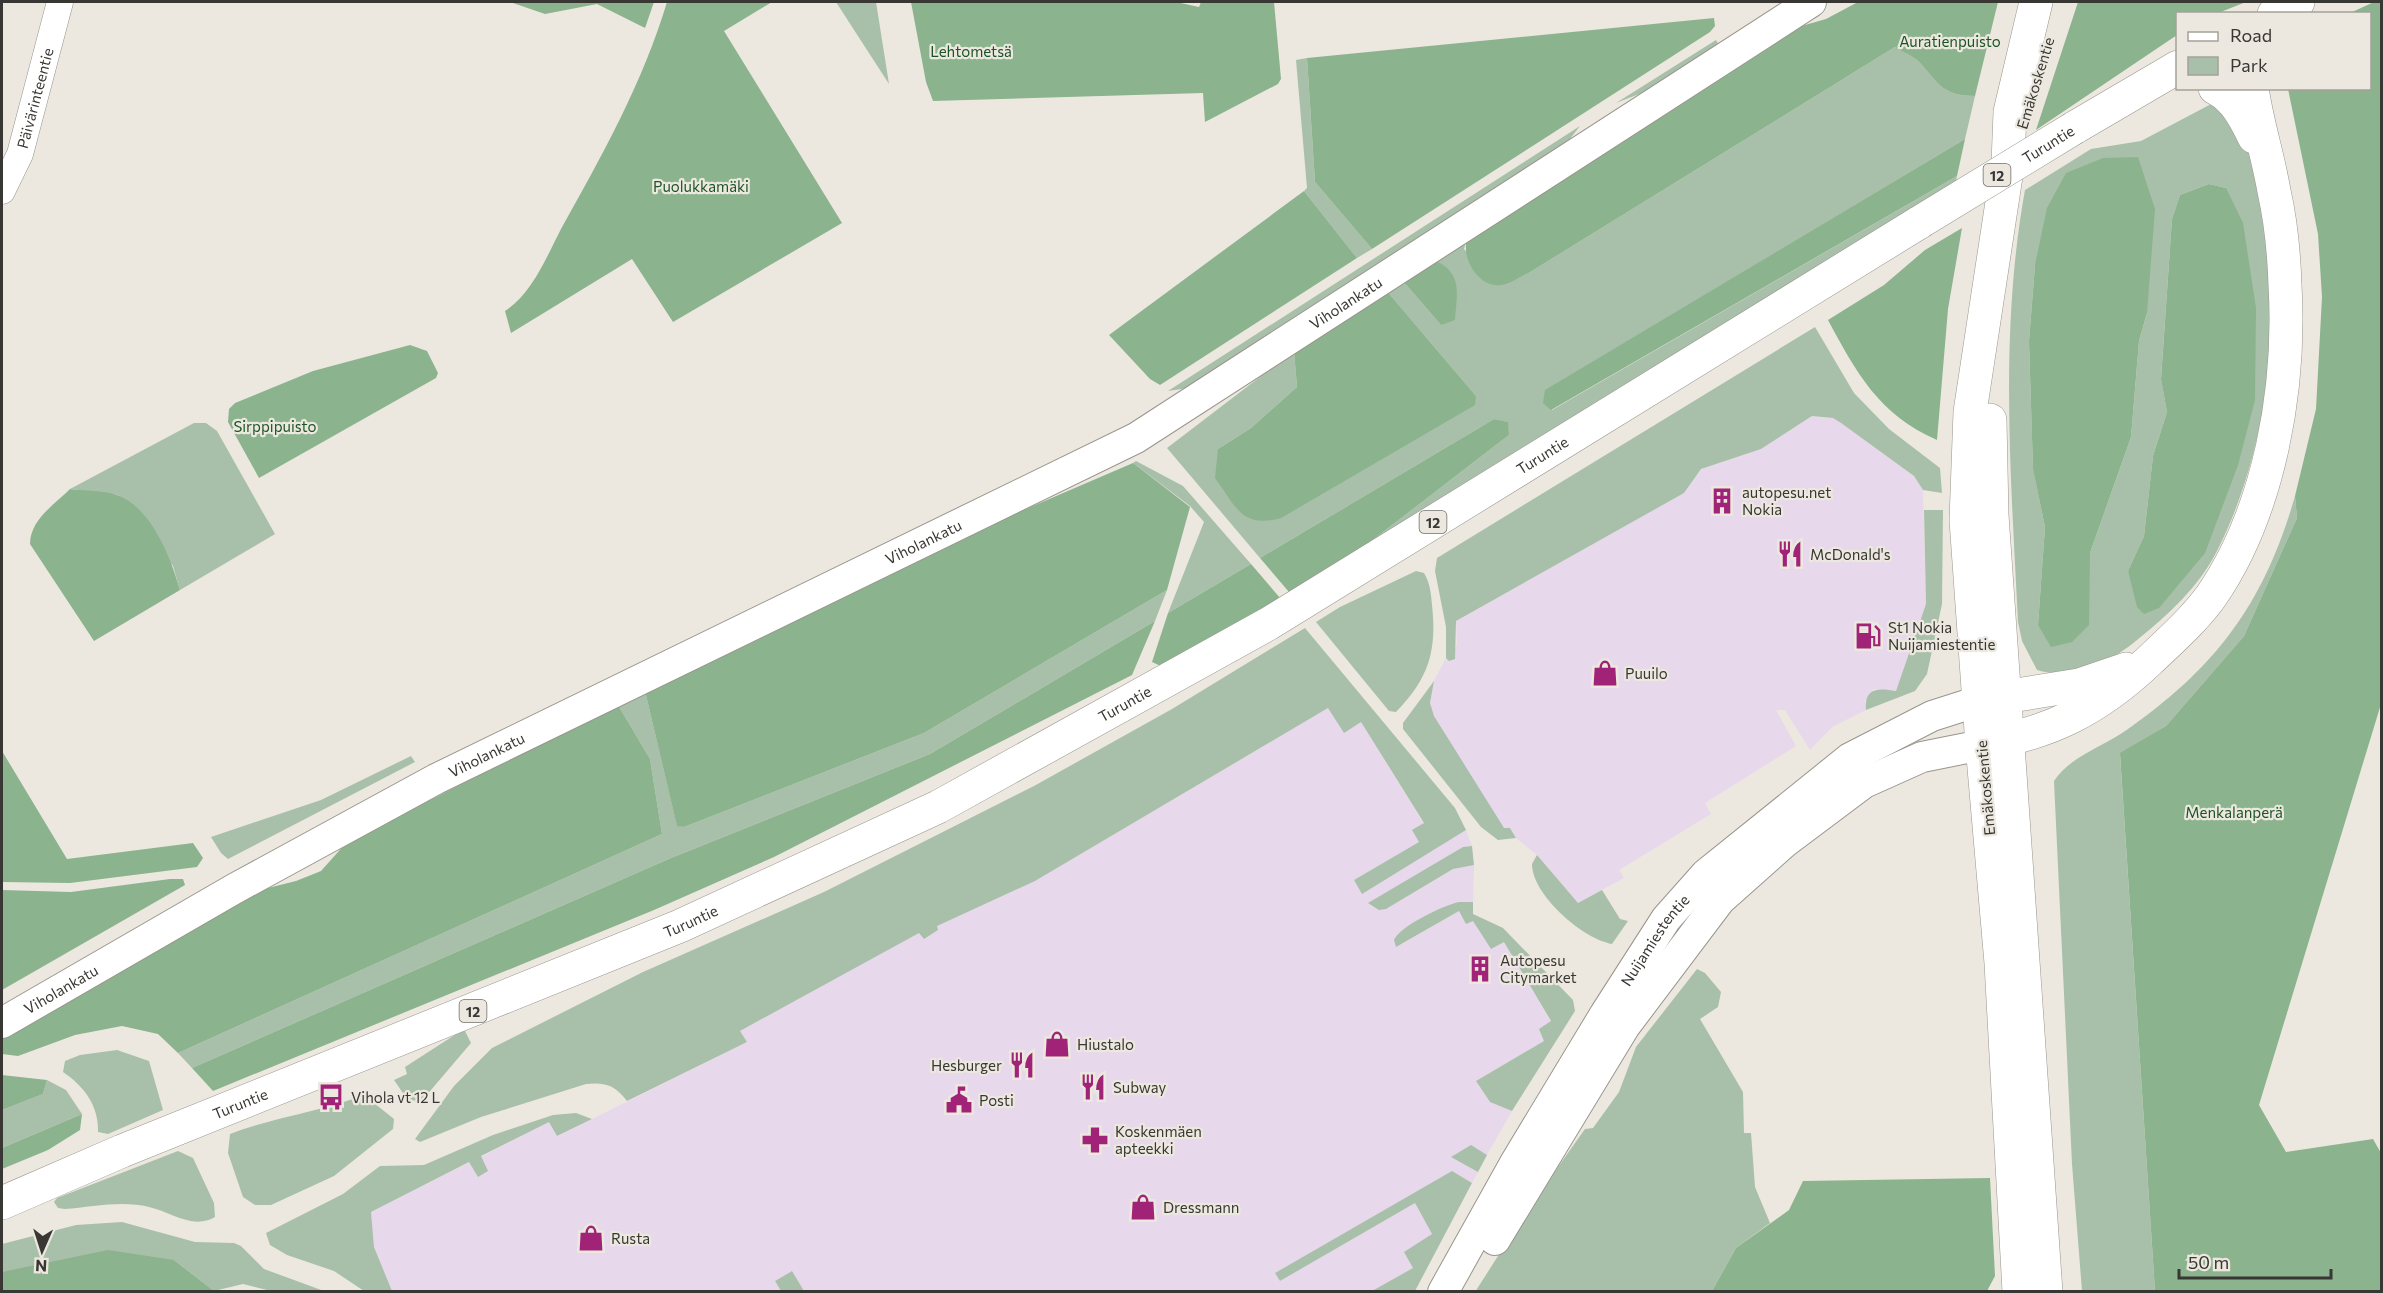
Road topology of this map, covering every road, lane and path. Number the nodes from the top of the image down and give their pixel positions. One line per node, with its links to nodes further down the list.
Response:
1 (60, 2): 12 (street, Päivärinteentie)
2 (1811, 2): 16 (main road, Viholankatu)
3 (2036, 2): 10 (main road, Emäkoskentie)
4 (2060, 2): 10 (main road, Emäkoskentie)
5 (2176, 68): 9 (main road, Turuntie / 12)
6 (2176, 88): 9 (main road)
7 (2218, 90): 11 (main road)
8 (2252, 90): 11 (main road)
9 (2110, 106): 17 (main road, Turuntie / 12, bridge)
10 (2008, 163): 14 (main road, Emäkoskentie)
11 (2269, 168): 13 (main road)
12 (2, 191)
13 (2150, 660): 14 (main road); 15 (main road)
14 (1992, 699): 15 (main road, Emäkoskentie); 18 (main road, Nuijamiestentie)
15 (1995, 743): 19 (main road, Nuijamiestentie); 20 (main road, Emäkoskentie); 21 (main road, Emäkoskentie)
16 (2, 1023)
17 (2, 1203)
18 (1443, 1292)
19 (1464, 1292)
20 (2019, 1292)
21 (2046, 1292)

